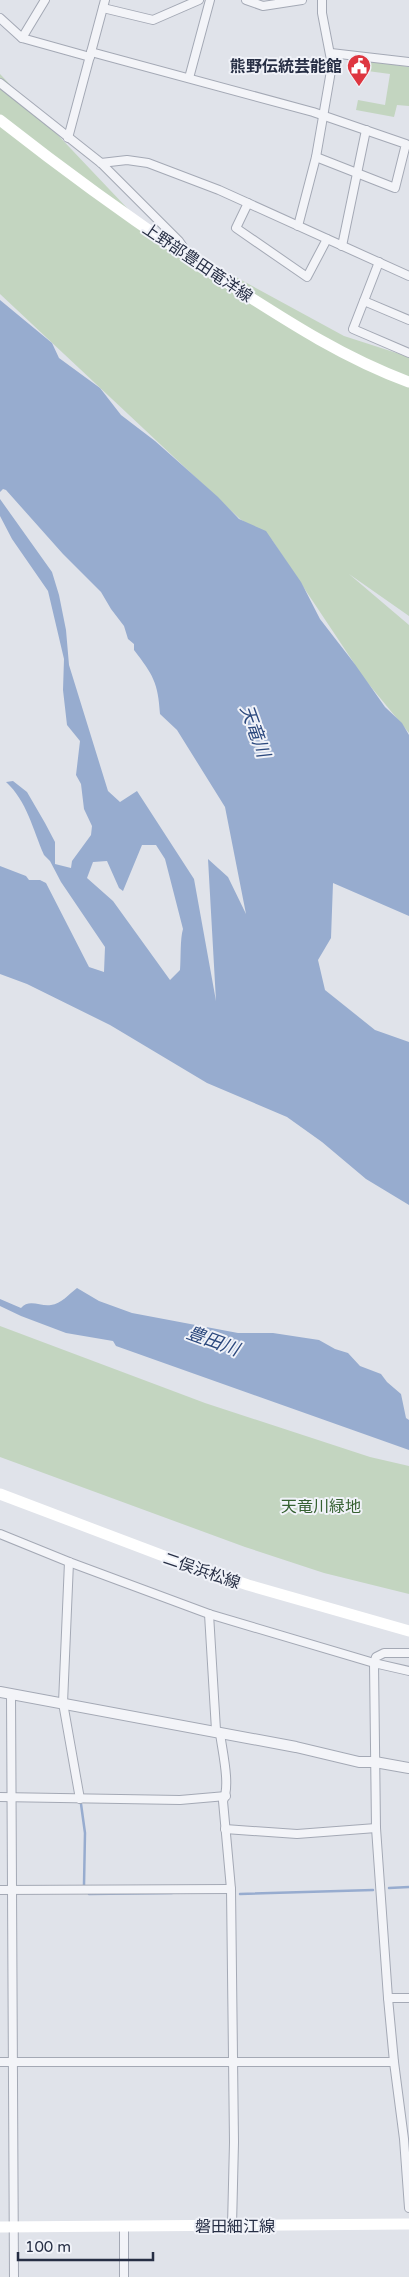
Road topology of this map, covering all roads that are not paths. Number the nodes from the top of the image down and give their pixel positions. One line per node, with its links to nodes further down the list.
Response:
1 (45, 0): 9 (street)
2 (199, 0): 7 (street)
3 (210, 0): 13 (street)
4 (246, 0): 5 (street)
5 (302, 0)
6 (322, 0): 10 (street)
7 (104, 4): 11 (street)
8 (0, 18): 9 (street)
9 (22, 38): 11 (street)
10 (331, 53): 12 (street); 15 (street)
11 (90, 54): 13 (street); 18 (street)
12 (409, 62)
13 (189, 78): 15 (street)
14 (0, 83): 18 (street)
15 (324, 116): 17 (street); 19 (street)
16 (0, 120): 26 (main road, 上野部豊田竜洋線)
17 (366, 130): 21 (street); 21 (street)
18 (68, 138): 20 (street)
19 (316, 157): 21 (street); 23 (street)
20 (101, 164): 22 (street); 26 (street)
21 (357, 174): 25 (street)
22 (248, 203): 23 (street); 24 (street)
23 (298, 226): 24 (street)
24 (327, 239): 25 (street)
25 (342, 246): 27 (street)
26 (192, 260): 32 (main road, 上野部豊田竜洋線)
27 (379, 262): 28 (street); 29 (street)
28 (409, 276)
29 (364, 301): 30 (street); 31 (street)
30 (409, 320)
31 (409, 353)
32 (409, 382)
33 (0, 1494): 37 (main road, 二俣浜松線)
34 (0, 1534): 35 (street)
35 (69, 1562): 36 (street); 43 (street)
36 (209, 1614): 39 (street); 44 (street)
37 (409, 1631)
38 (409, 1653): 39 (street)
39 (374, 1663): 40 (street); 45 (street)
40 (409, 1671)
41 (0, 1692): 42 (street)
42 (11, 1694): 43 (street); 49 (street)
43 (63, 1703): 44 (street); 50 (street)
44 (220, 1733): 45 (street); 47 (street)
45 (375, 1762): 46 (street); 51 (street)
46 (409, 1768)
47 (226, 1796): 50 (street); 52 (street)
48 (0, 1797): 49 (street)
49 (12, 1797): 50 (street); 55 (street)
50 (80, 1799)
51 (376, 1828): 52 (street); 56 (street)
52 (225, 1829): 53 (street)
53 (231, 1889): 55 (street); 58 (street)
54 (0, 1890): 55 (street)
55 (13, 1890): 60 (street)
56 (388, 1998): 57 (street); 61 (street)
57 (409, 1998)
58 (233, 2061): 60 (street); 61 (street); 65 (street)
59 (0, 2062): 60 (street)
60 (14, 2062): 67 (street)
61 (394, 2062): 62 (street)
62 (409, 2208)
63 (409, 2224): 65 (main road, 磐田細江線)
64 (124, 2226): 65 (main road, 磐田細江線); 67 (main road, 磐田細江線); 69 (street)
65 (232, 2226)
66 (0, 2227): 67 (main road, 磐田細江線)
67 (14, 2227): 68 (street)
68 (14, 2277)
69 (124, 2277)

